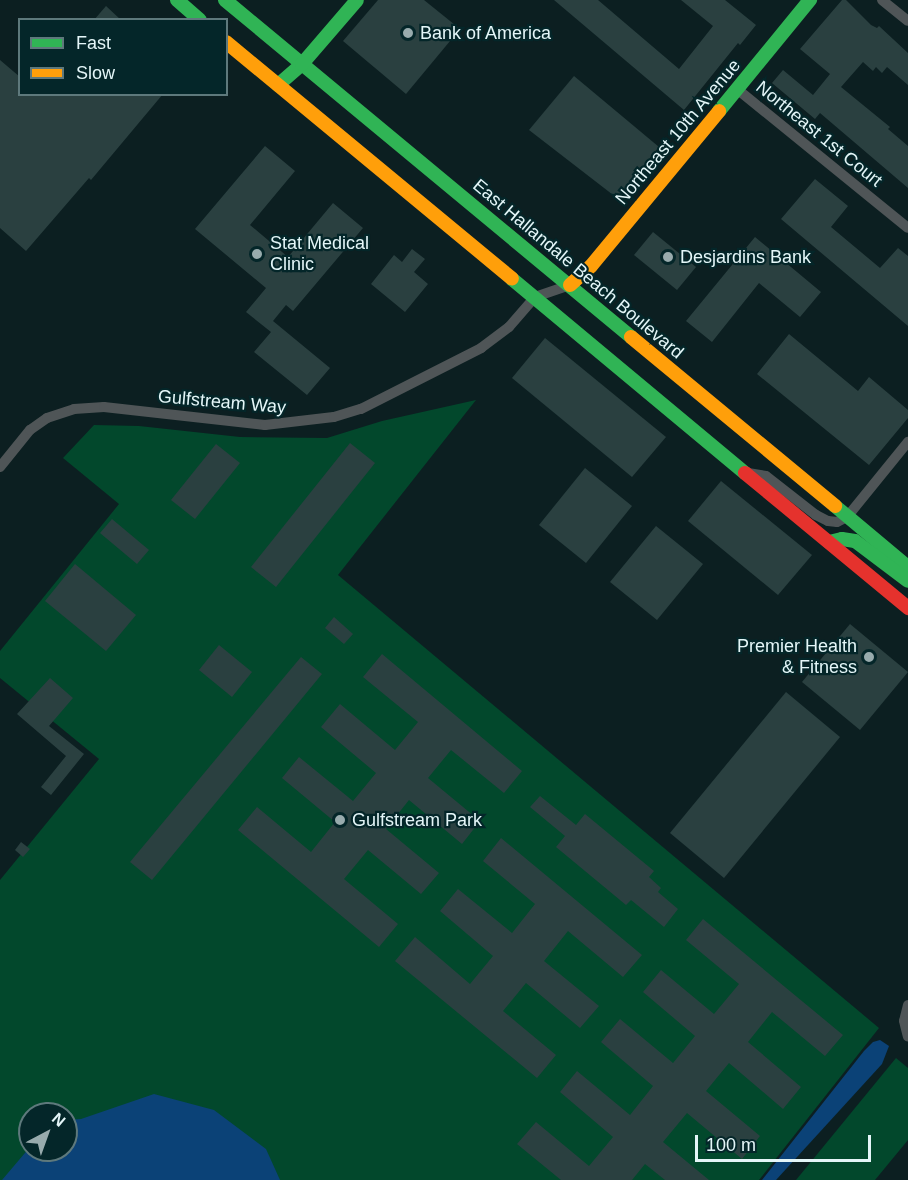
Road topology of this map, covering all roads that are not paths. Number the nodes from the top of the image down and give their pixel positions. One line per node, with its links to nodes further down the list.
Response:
1 (177, 0): 6 (main road)
2 (225, 0): 9 (main road, East Hallandale Beach Boulevard)
3 (357, 0): 9 (main road)
4 (810, 0): 11 (main road, Northeast 10th Avenue)
5 (882, 0): 7 (street)
6 (198, 18)
7 (908, 21)
8 (228, 44): 10 (main road)
9 (302, 64): 10 (main road); 13 (main road, East Hallandale Beach Boulevard)
10 (278, 85): 14 (main road)
11 (737, 89): 12 (street, Northeast 1st Court); 13 (main road, Northeast 10th Avenue)
12 (908, 228)
13 (570, 285): 14 (street); 18 (main road, East Hallandale Beach Boulevard)
14 (535, 297): 16 (street, Gulfstream Way); 17 (main road)
15 (908, 442): 18 (street)
16 (0, 467)
17 (741, 470): 18 (street); 19 (main road)
18 (848, 516): 20 (main road, East Hallandale Beach Boulevard)
19 (829, 542): 21 (main road); 22 (main road)
20 (908, 567)
21 (908, 581)
22 (908, 608)
23 (908, 1005): 24 (street)
24 (908, 1037)

